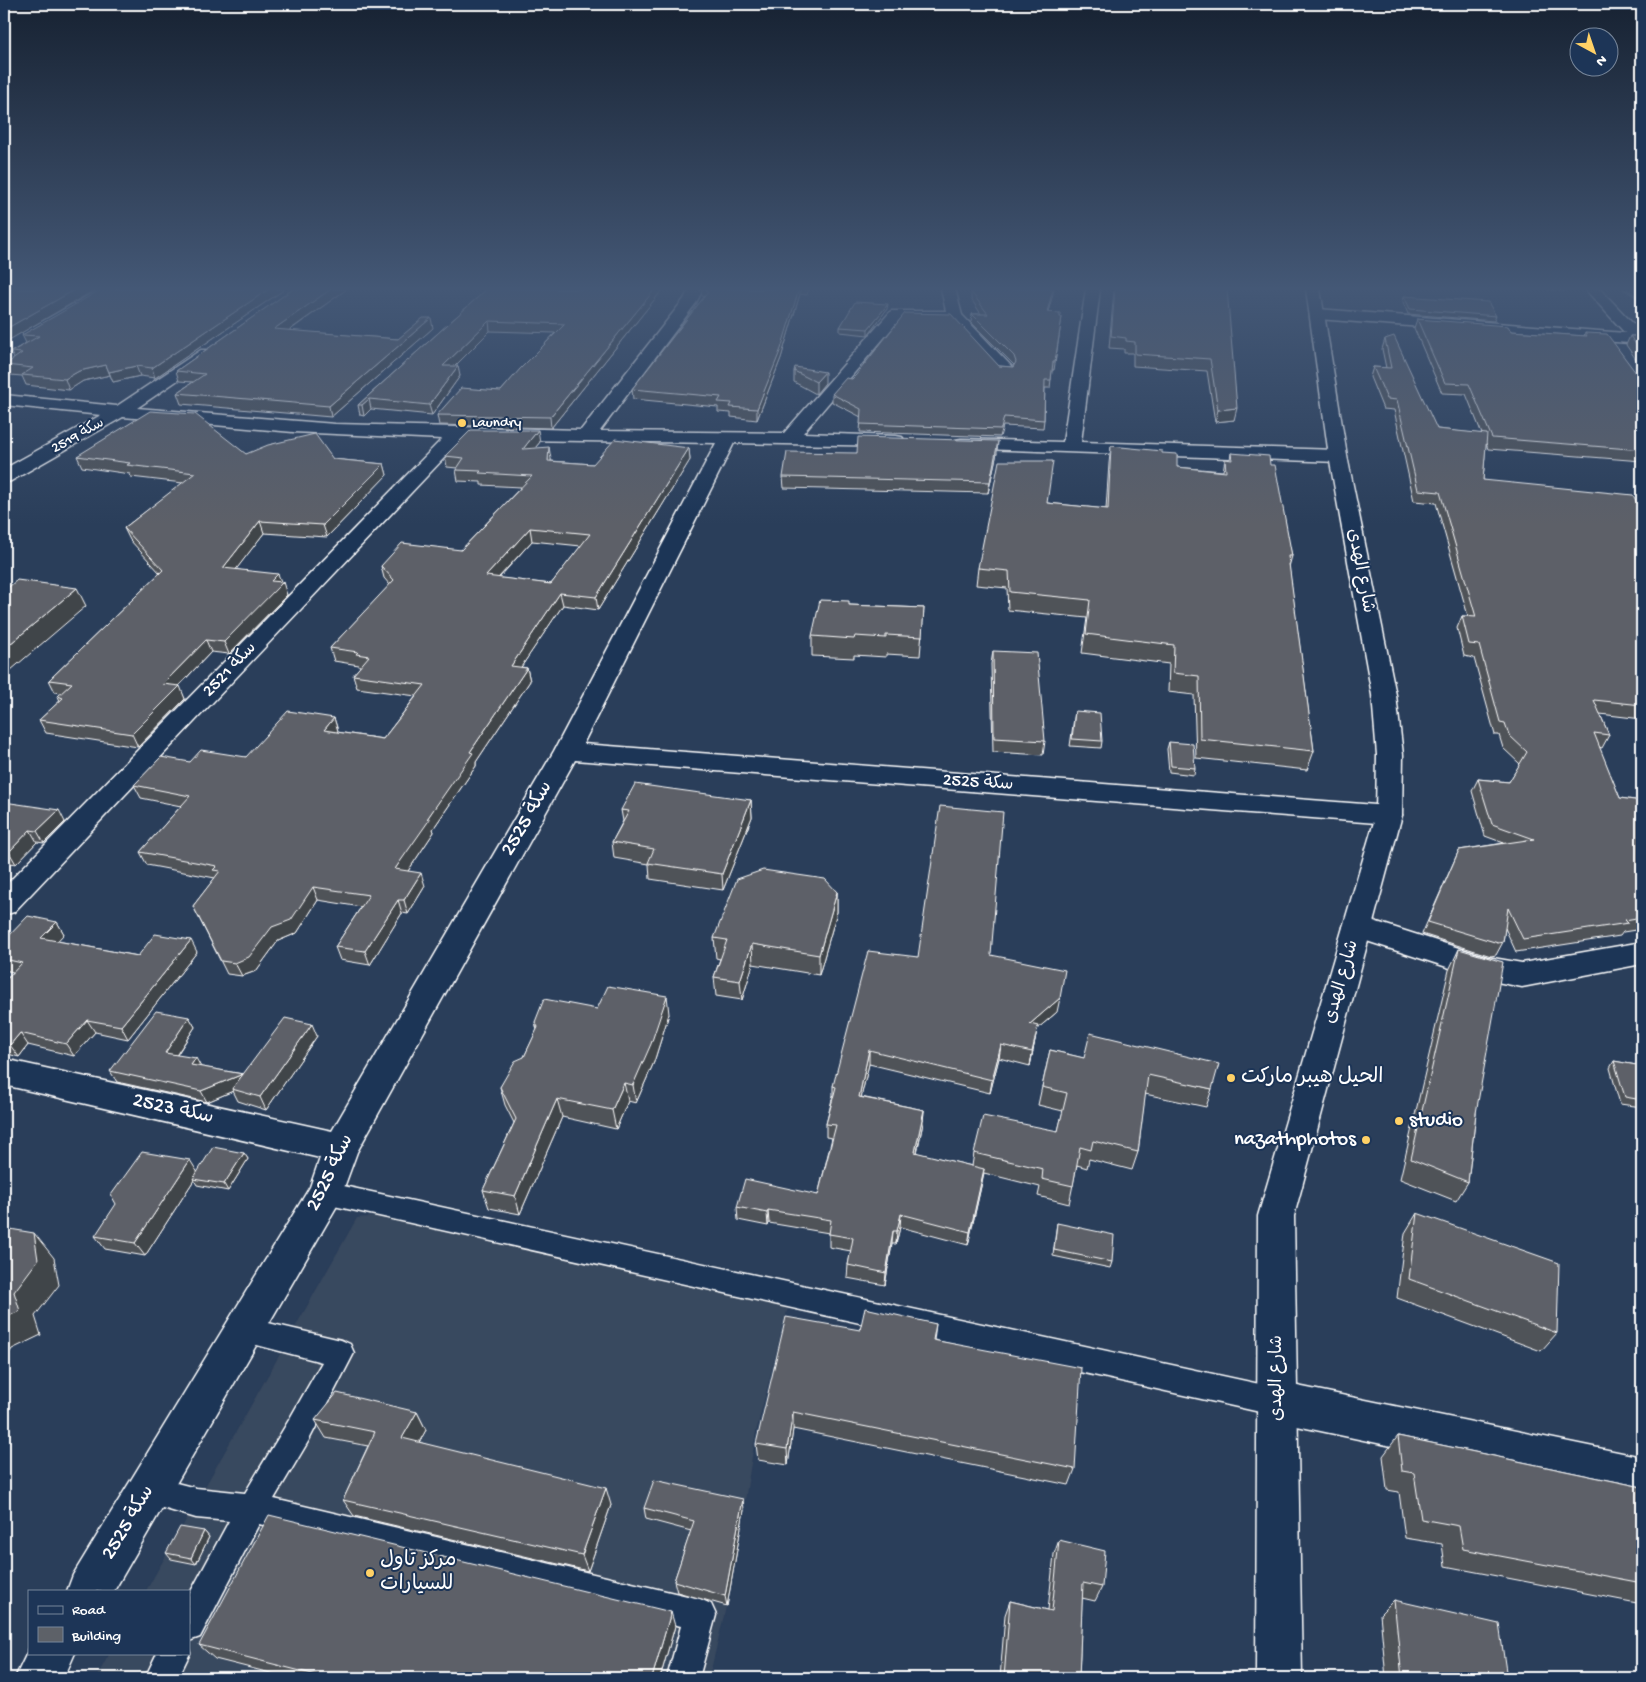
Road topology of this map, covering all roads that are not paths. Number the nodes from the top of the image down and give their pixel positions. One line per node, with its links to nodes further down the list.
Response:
1 (185, 367): 7 (street, سكة 2519)
2 (639, 367): 11 (street)
3 (850, 367): 12 (street)
4 (1083, 367): 16 (street)
5 (1325, 367): 17 (street, شارع الهدى)
6 (4, 400): 7 (street)
7 (120, 412): 9 (street); 18 (street, سكة 2519)
8 (347, 417): 9 (street)
9 (332, 429): 10 (street)
10 (456, 434): 11 (street); 21 (street, سكة 2521)
11 (587, 435): 13 (street)
12 (790, 437): 13 (street); 14 (street)
13 (728, 438): 19 (street, سكة 2525)
14 (916, 442)
15 (946, 443): 16 (street)
16 (1072, 448): 17 (street)
17 (1338, 456): 20 (street, شارع الهدى)
18 (4, 477)
19 (567, 751): 20 (street, سكة 2525); 26 (street, سكة 2525)
20 (1389, 815): 23 (street, شارع الهدى)
21 (14, 883): 22 (street, سكة 2521)
22 (4, 905)
23 (1358, 927): 24 (street); 29 (street, شارع الهدى)
24 (1642, 953)
25 (4, 1072): 26 (street, سكة 2523)
26 (341, 1148): 27 (street, سكة 2525)
27 (325, 1193): 28 (street, سكة 2525); 29 (lane)
28 (243, 1330): 31 (street, سكة 2525); 32 (lane)
29 (1278, 1402): 30 (street); 40 (street, شارع الهدى)
30 (1642, 1478)
31 (149, 1491): 32 (lane); 33 (street, سكة 2525)
32 (252, 1508): 34 (lane); 39 (lane)
33 (91, 1590)
34 (190, 1624)
35 (51, 1654): 37 (street)
36 (173, 1654): 38 (lane)
37 (38, 1678)
38 (161, 1678)
39 (683, 1678)
40 (1279, 1678)

